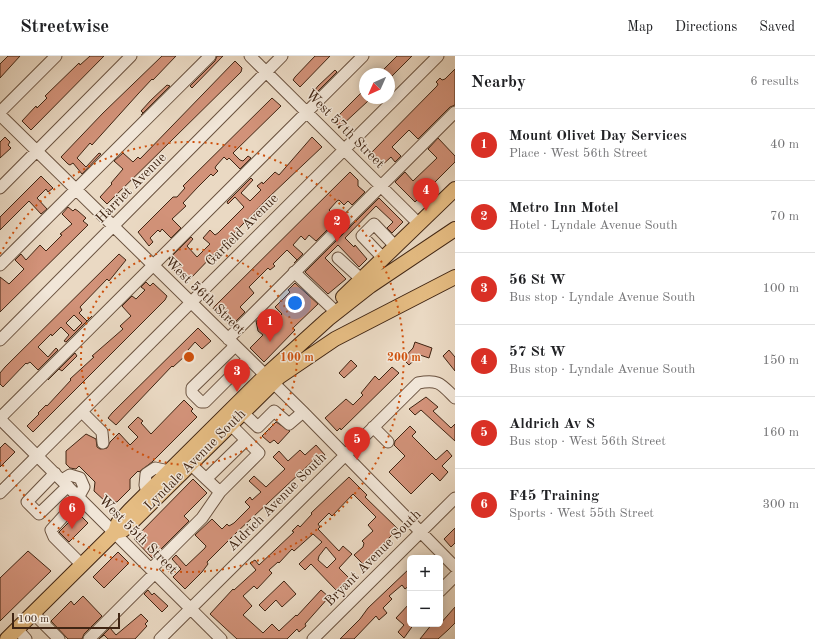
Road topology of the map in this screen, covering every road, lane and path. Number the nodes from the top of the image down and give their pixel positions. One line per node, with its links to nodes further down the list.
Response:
1 (56, 56): 11 (street)
2 (131, 56): 13 (street)
3 (210, 56): 17 (street)
4 (250, 56): 8 (street, West 57th Street)
5 (282, 56): 8 (street, Harriet Avenue)
6 (363, 56): 9 (street)
7 (438, 56): 12 (street, Garfield Avenue)
8 (266, 72): 9 (street, West 57th Street); 19 (street, Harriet Avenue)
9 (306, 112): 12 (street, West 57th Street); 25 (street)
10 (455, 112): 14 (street)
11 (0, 114): 13 (street, West 56th Street)
12 (344, 149): 14 (street, West 57th Street); 29 (street, Garfield Avenue)
13 (36, 151): 15 (street); 17 (street, West 56th Street)
14 (380, 185): 18 (street, West 57th Street); 26 (street)
15 (0, 188)
16 (455, 189): 18 (main road)
17 (76, 190): 19 (street, West 56th Street); 24 (street)
18 (419, 224): 21 (main road)
19 (114, 227): 25 (street, West 56th Street); 31 (street, Harriet Avenue)
20 (455, 229): 30 (main road)
21 (396, 246): 23 (main road); 23 (street)
22 (338, 258): 28 (street)
23 (383, 258): 28 (main road)
24 (0, 265)
25 (152, 266): 29 (street, West 56th Street); 39 (street)
26 (294, 272): 30 (street); 32 (street)
27 (455, 277): 34 (main road)
28 (361, 279): 30 (main road)
29 (191, 303): 32 (street, West 56th Street); 36 (street, Garfield Avenue)
30 (334, 310): 34 (main road)
31 (0, 340)
32 (231, 342): 33 (street, West 56th Street); 33 (street)
33 (248, 359): 34 (street, West 56th Street)
34 (268, 379): 37 (main road, Lyndale Avenue South); 38 (street, West 56th Street); 47 (main road, Lyndale Avenue South)
35 (455, 398): 41 (street, Aldrich Avenue South)
36 (82, 412): 44 (street); 45 (street, Garfield Avenue)
37 (242, 412): 38 (street); 40 (main road, Lyndale Avenue South)
38 (303, 412): 46 (street, West 56th Street)
39 (0, 418): 45 (street)
40 (230, 424): 42 (street); 47 (main road, Lyndale Avenue South)
41 (373, 427): 43 (street); 46 (street, Aldrich Avenue South)
42 (246, 440): 48 (street); 49 (street)
43 (388, 442)
44 (103, 443)
45 (38, 456): 50 (street, Garfield Avenue); 51 (street)
46 (345, 456): 54 (street, West 56th Street); 60 (street, Aldrich Avenue South)
47 (187, 460): 48 (street); 53 (main road, Lyndale Avenue South); 53 (main road, Lyndale Avenue South)
48 (206, 479): 49 (street)
49 (220, 492): 57 (street)
50 (0, 494)
51 (79, 497): 53 (street, West 55th Street); 55 (street)
52 (455, 498): 54 (street, Bryant Avenue South)
53 (115, 532): 55 (main road, Lyndale Avenue South); 57 (street, West 55th Street)
54 (420, 532): 56 (street, West 56th Street); 67 (street, Bryant Avenue South)
55 (82, 565): 61 (main road, Lyndale Avenue South)
56 (455, 567)
57 (153, 571): 60 (street, West 55th Street); 64 (street)
58 (455, 576): 59 (street)
59 (443, 588)
60 (191, 609): 65 (street, Aldrich Avenue South); 66 (street, West 55th Street)
61 (33, 613): 62 (main road, Lyndale Avenue South); 63 (street)
62 (17, 636)
63 (59, 639)
64 (89, 639)
65 (160, 639)
66 (221, 639)
67 (313, 639)

